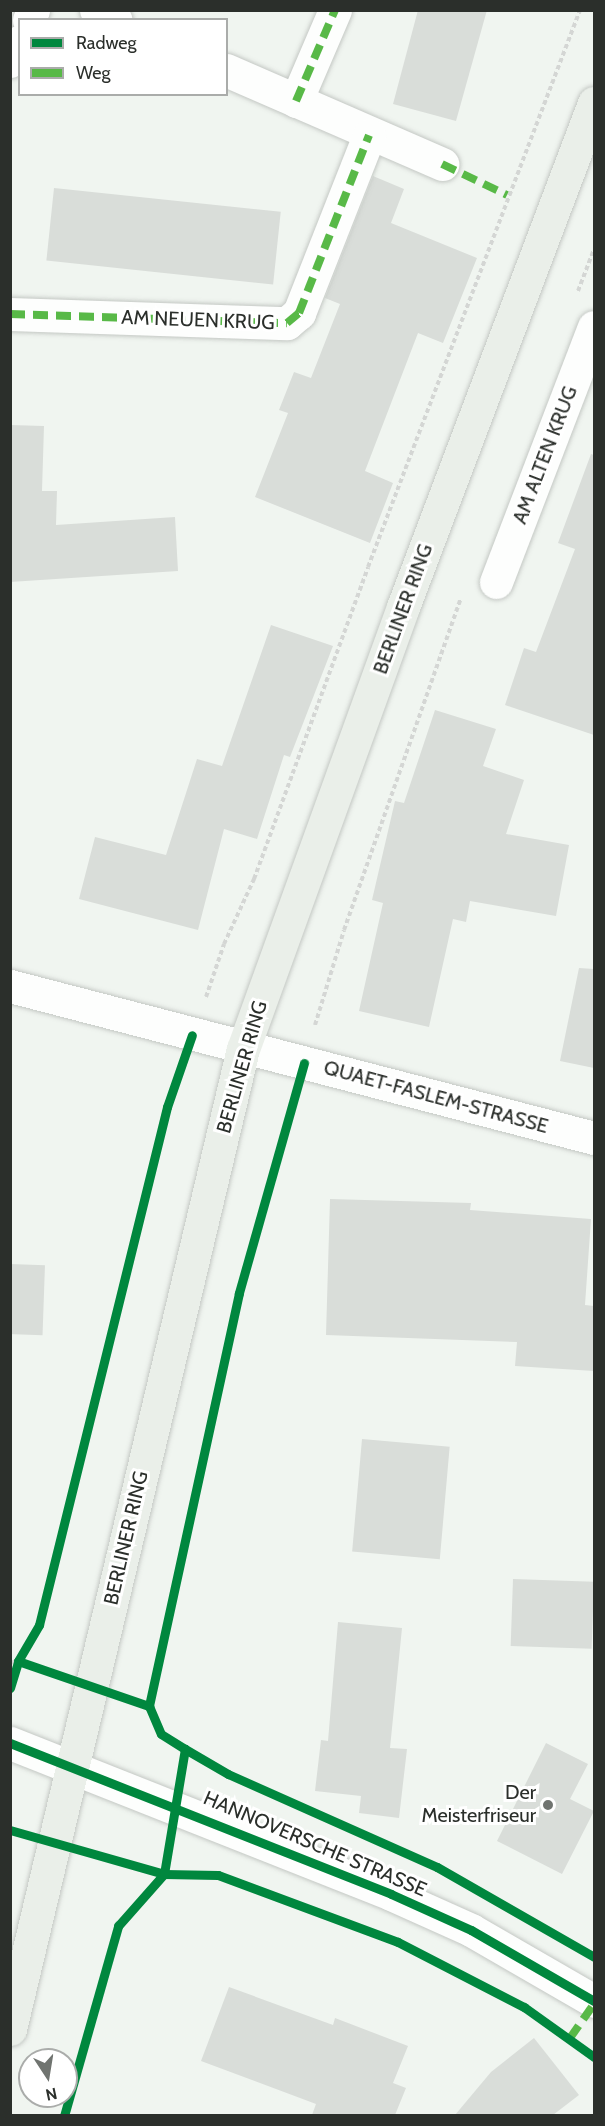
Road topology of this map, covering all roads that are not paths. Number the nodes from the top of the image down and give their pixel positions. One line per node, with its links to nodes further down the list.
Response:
1 (96, 10): 3 (street)
2 (335, 10): 7 (street)
3 (112, 18)
4 (18, 45): 5 (street)
5 (10, 61)
6 (228, 71): 7 (street)
7 (296, 101): 9 (street)
8 (594, 103): 15 (main road, BERLINER RING)
9 (369, 135): 10 (street); 11 (street, AM NEUEN KRUG)
10 (442, 164)
11 (10, 314)
12 (584, 315): 13 (street, AM ALTEN KRUG)
13 (480, 585)
14 (10, 987): 15 (street, QUAET-FASLEM-STRASSE)
15 (243, 1049): 16 (street, QUAET-FASLEM-STRASSE); 18 (main road, BERLINER RING)
16 (594, 1138)
17 (10, 1743): 18 (street, HANNOVERSCHE STRASSE)
18 (73, 1766): 19 (street, HANNOVERSCHE STRASSE); 20 (main road, BERLINER RING)
19 (594, 2001)
20 (10, 2029)

